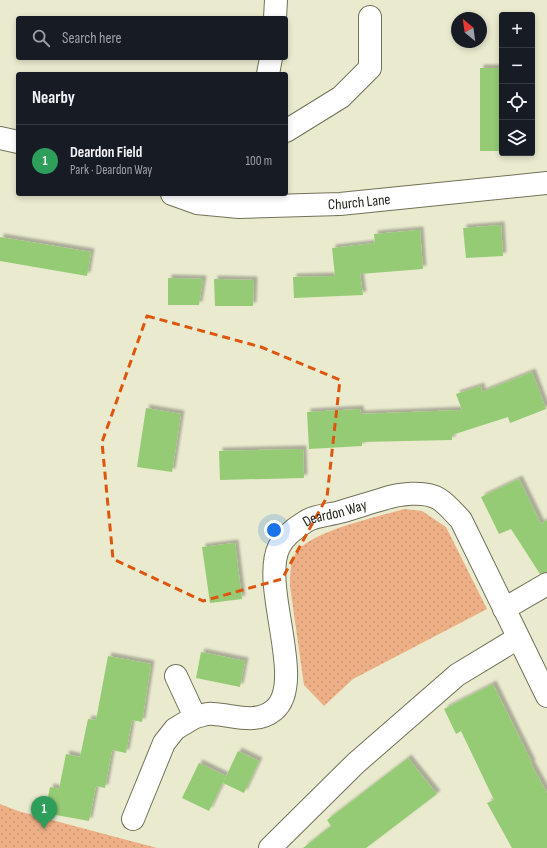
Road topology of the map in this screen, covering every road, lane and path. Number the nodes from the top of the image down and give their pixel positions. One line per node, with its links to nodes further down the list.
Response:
1 (276, 0): 2 (street)
2 (275, 16)
3 (370, 17): 6 (street)
4 (272, 60): 5 (street)
5 (268, 72)
6 (288, 130)
7 (0, 138): 8 (street)
8 (16, 142)
9 (547, 183): 11 (street, Church Lane)
10 (178, 196): 11 (street, Church Lane)
11 (219, 199)
12 (547, 584): 13 (street)
13 (504, 609): 14 (street, Deardon Way); 17 (street, Deardon Way)
14 (518, 638): 16 (street, Deardon Way); 19 (street)
15 (176, 676): 17 (street)
16 (547, 696)
17 (195, 717): 18 (street, Deardon Way)
18 (133, 819)
19 (270, 848)

